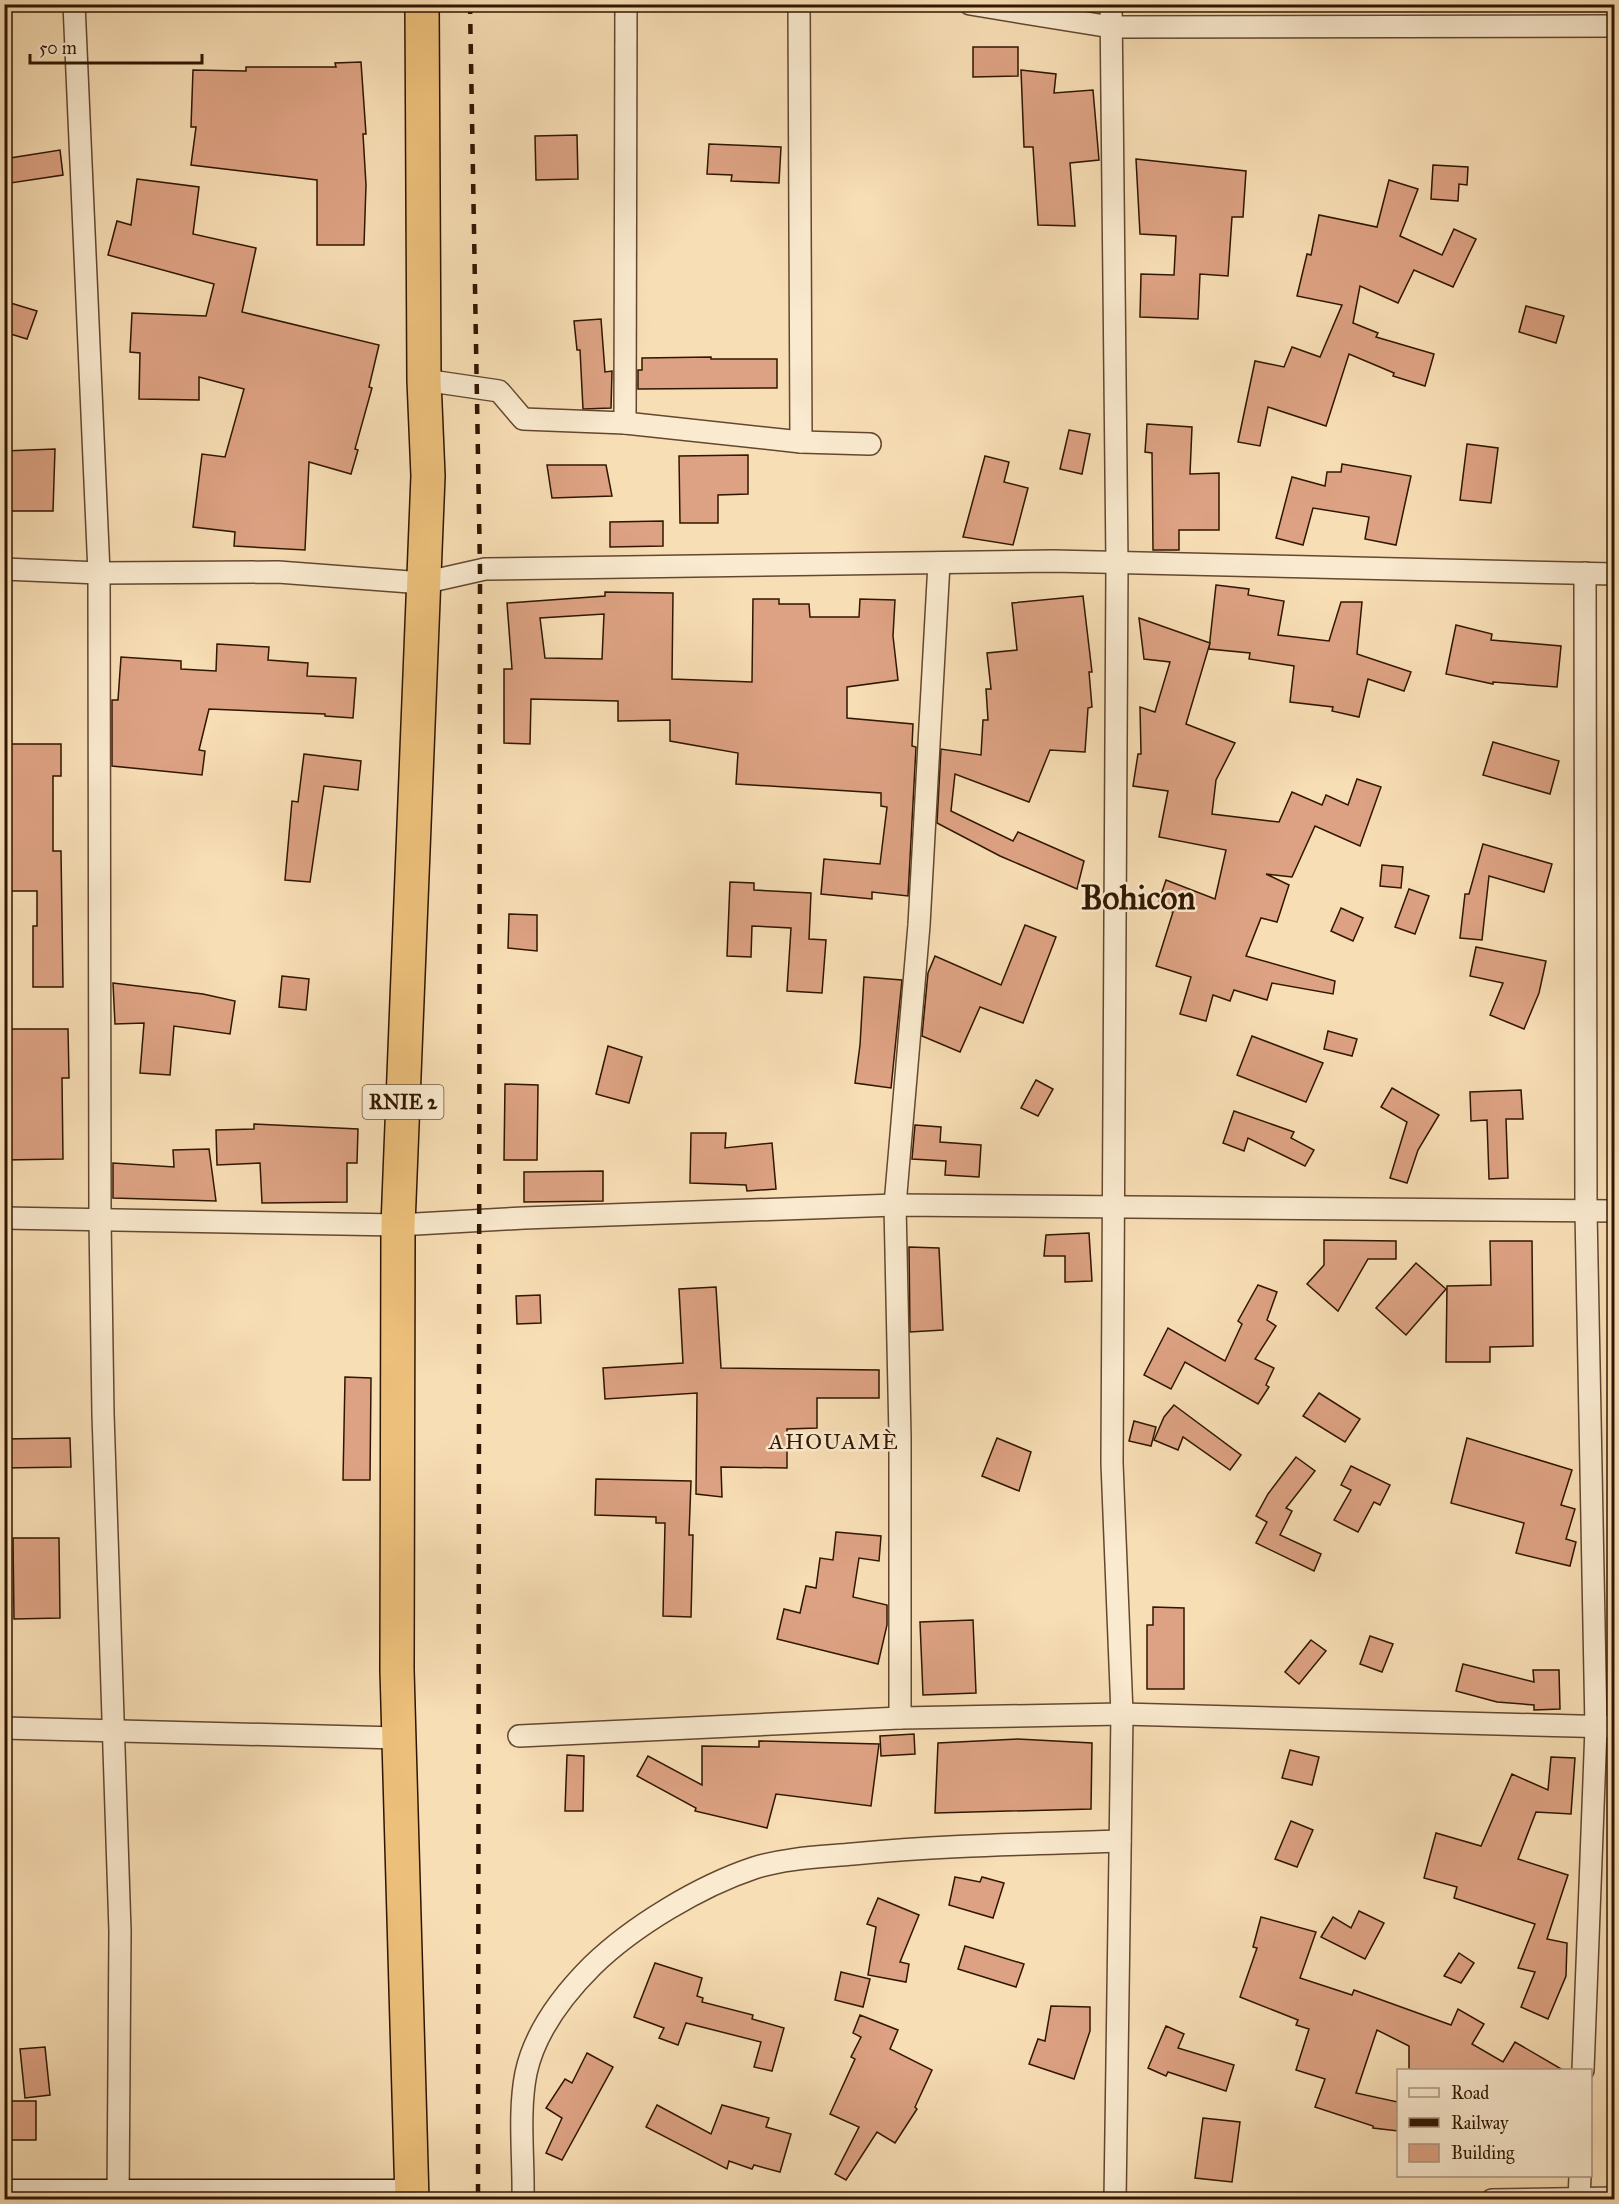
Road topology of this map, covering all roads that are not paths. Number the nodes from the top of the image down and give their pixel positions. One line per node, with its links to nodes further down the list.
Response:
1 (74, 4): 16 (street)
2 (422, 4): 9 (highway, RNIE 2)
3 (626, 4): 10 (street)
4 (799, 4): 11 (street)
5 (970, 4): 8 (street)
6 (1111, 4): 8 (street)
7 (1614, 26): 8 (street)
8 (1111, 27): 14 (street)
9 (424, 380): 10 (street); 19 (highway, RNIE 2)
10 (625, 423): 11 (street)
11 (801, 442): 12 (street)
12 (870, 444)
13 (939, 563): 14 (street); 19 (street); 20 (street)
14 (1117, 564): 17 (street); 21 (street)
15 (4, 568): 16 (street)
16 (99, 573): 19 (street); 25 (street)
17 (1585, 573): 18 (street); 22 (street)
18 (1614, 574)
19 (423, 582): 26 (highway, RNIE 2)
20 (895, 1205): 21 (street); 26 (street); 28 (street)
21 (1112, 1205): 22 (street); 27 (street)
22 (1587, 1211): 23 (street); 30 (street)
23 (1614, 1211)
24 (4, 1218): 25 (street)
25 (100, 1219): 26 (street); 31 (street)
26 (398, 1225): 33 (highway, RNIE 2)
27 (1122, 1714): 28 (street); 30 (street); 34 (street)
28 (900, 1718): 32 (street)
29 (4, 1728): 31 (street)
30 (1605, 1728): 35 (street)
31 (114, 1731): 33 (street); 39 (street)
32 (519, 1736)
33 (398, 1737): 38 (highway, RNIE 2)
34 (1120, 1840): 41 (street); 42 (street)
35 (1583, 2069)
36 (1580, 2177): 44 (street)
37 (4, 2194): 39 (main road)
38 (412, 2197): 39 (main road)
39 (118, 2198)
40 (1614, 2198): 44 (street)
41 (523, 2199)
42 (1115, 2199)
43 (1492, 2199): 44 (street)
44 (1579, 2199)

